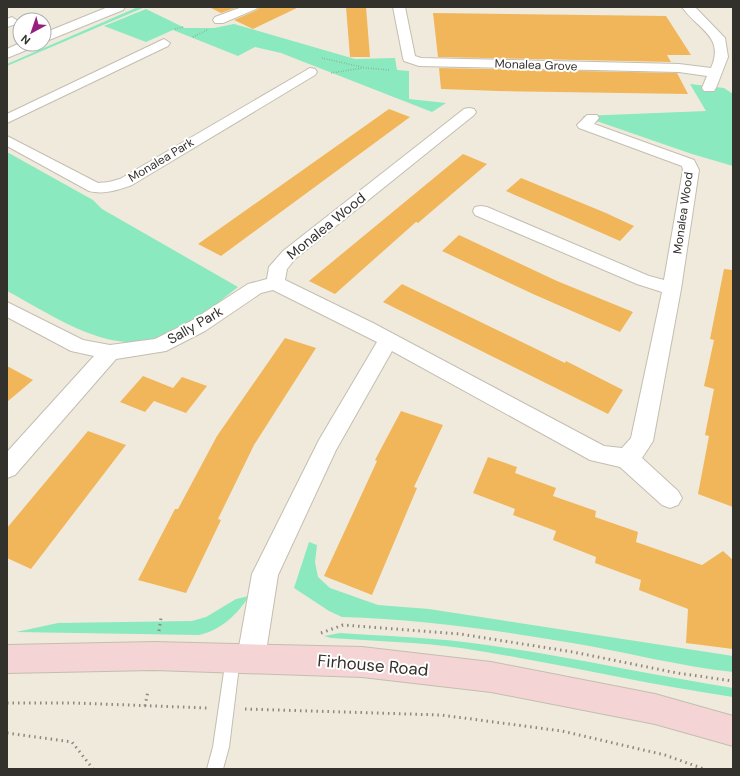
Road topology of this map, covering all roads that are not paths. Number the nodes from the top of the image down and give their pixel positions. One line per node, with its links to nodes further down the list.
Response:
1 (119, 7): 6 (street)
2 (252, 7): 5 (street)
3 (399, 7): 9 (street, Monalea Grove)
4 (688, 7): 9 (street)
5 (219, 20)
6 (52, 35)
7 (164, 43): 13 (street)
8 (310, 72): 14 (street, Monalea Park)
9 (716, 73): 10 (street)
10 (709, 88)
11 (469, 112): 16 (street, Monalea Wood)
12 (592, 118): 17 (street, Monalea Wood)
13 (7, 119)
14 (7, 140)
15 (481, 211): 17 (street)
16 (275, 282): 19 (street); 20 (street, Sally Park)
17 (672, 289): 21 (street, Monalea Wood)
18 (7, 309): 20 (street, Sally Park)
19 (388, 340): 21 (street); 24 (street)
20 (110, 352): 22 (street)
21 (626, 458): 23 (street)
22 (7, 468)
23 (670, 498)
24 (242, 658): 25 (main road, Firhouse Road); 26 (main road, Firhouse Road); 27 (lane)
25 (7, 659)
26 (733, 730)
27 (215, 769)

